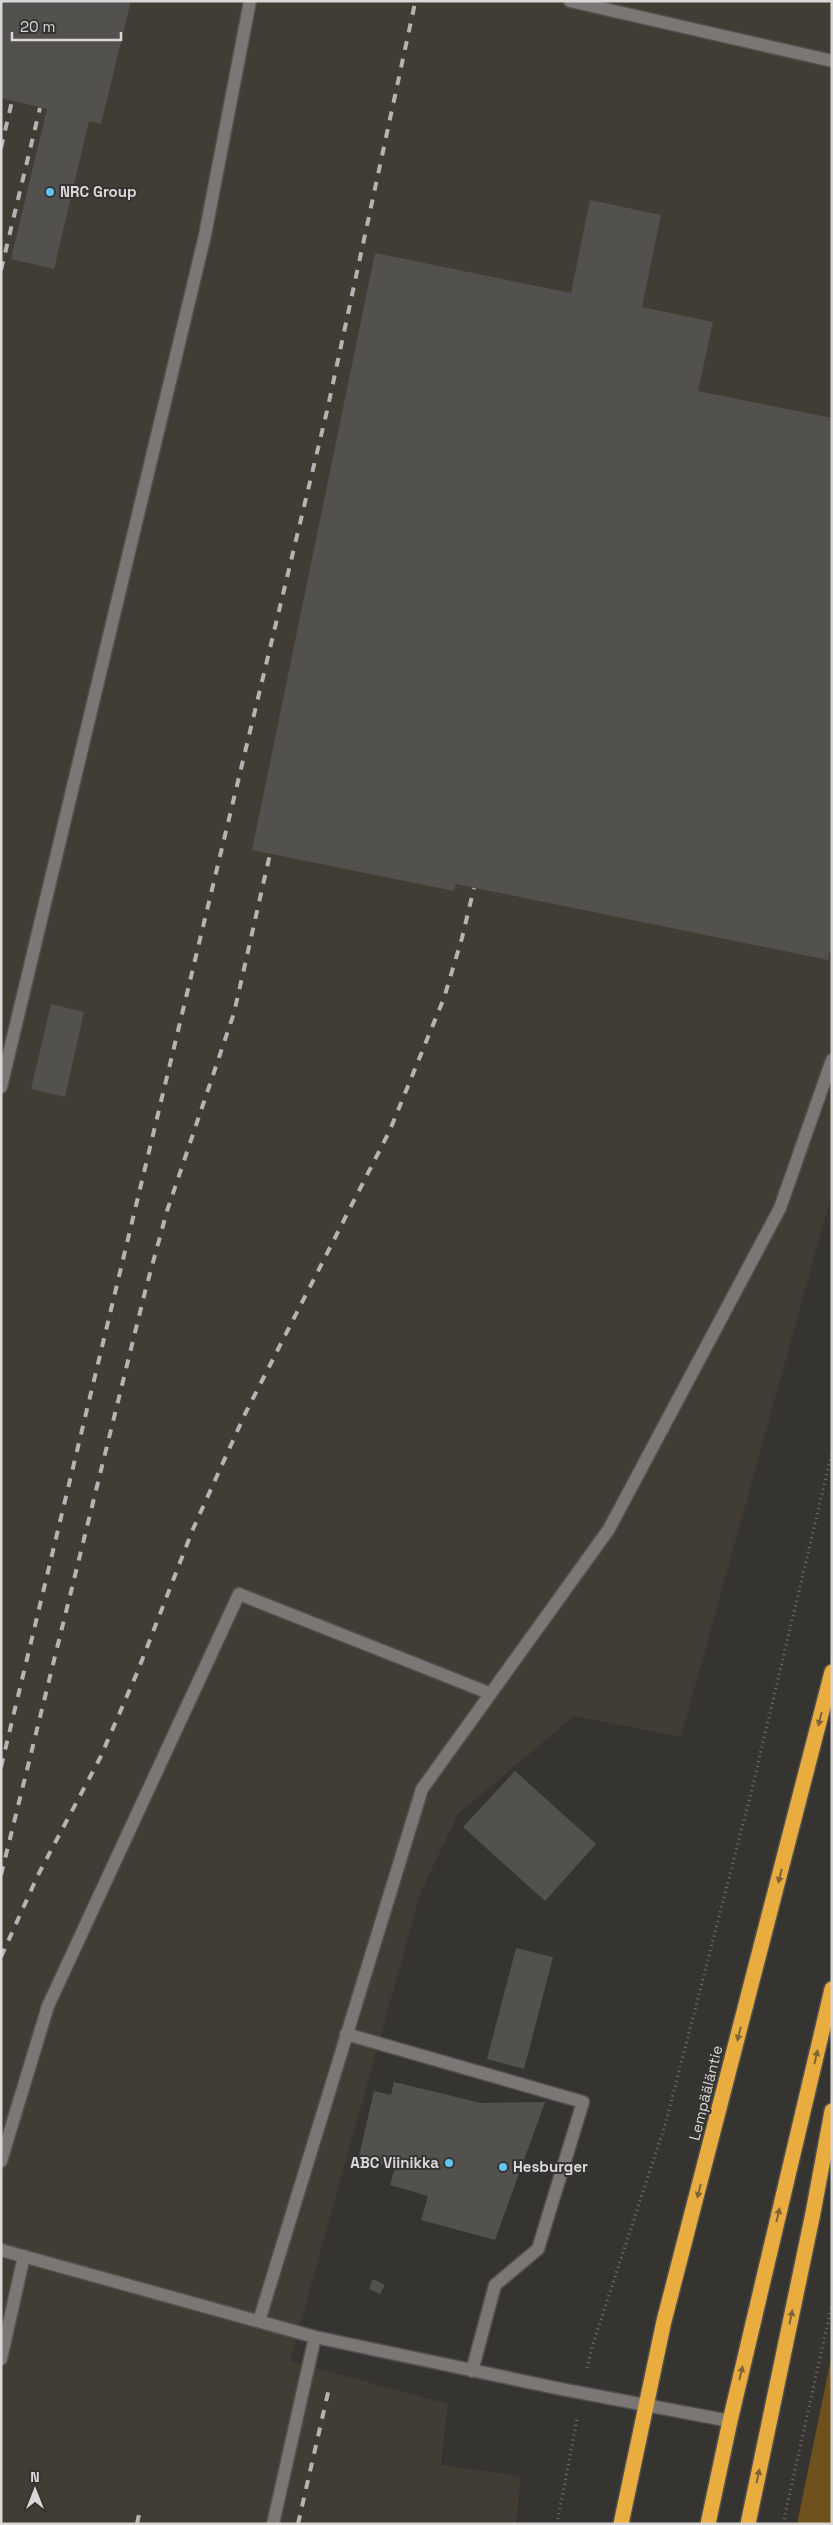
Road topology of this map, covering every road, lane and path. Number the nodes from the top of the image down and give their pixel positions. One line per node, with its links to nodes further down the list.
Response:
1 (250, 1): 5 (street)
2 (570, 1): 3 (street)
3 (832, 61)
4 (832, 1060): 8 (street)
5 (1, 1087)
6 (832, 1452): 20 (path)
7 (832, 1672): 21 (highway, Lempääläntie, one-way to 21)
8 (489, 1693): 10 (street); 12 (street)
9 (832, 1989): 22 (highway, one-way to 9)
10 (346, 2034): 16 (street); 19 (street)
11 (832, 2111): 27 (highway, one-way to 11)
12 (1, 2161)
13 (1, 2250): 14 (street)
14 (24, 2256): 16 (street); 18 (street)
15 (832, 2304): 28 (path)
16 (259, 2321): 17 (street)
17 (315, 2337): 19 (street); 23 (street)
18 (1, 2359)
19 (472, 2371): 20 (street)
20 (582, 2392): 21 (street); 24 (path)
21 (646, 2404): 22 (street); 25 (highway, Lempääläntie)
22 (730, 2420): 26 (highway)
23 (273, 2524)
24 (557, 2524)
25 (621, 2524)
26 (708, 2524)
27 (748, 2524)
28 (783, 2524)

